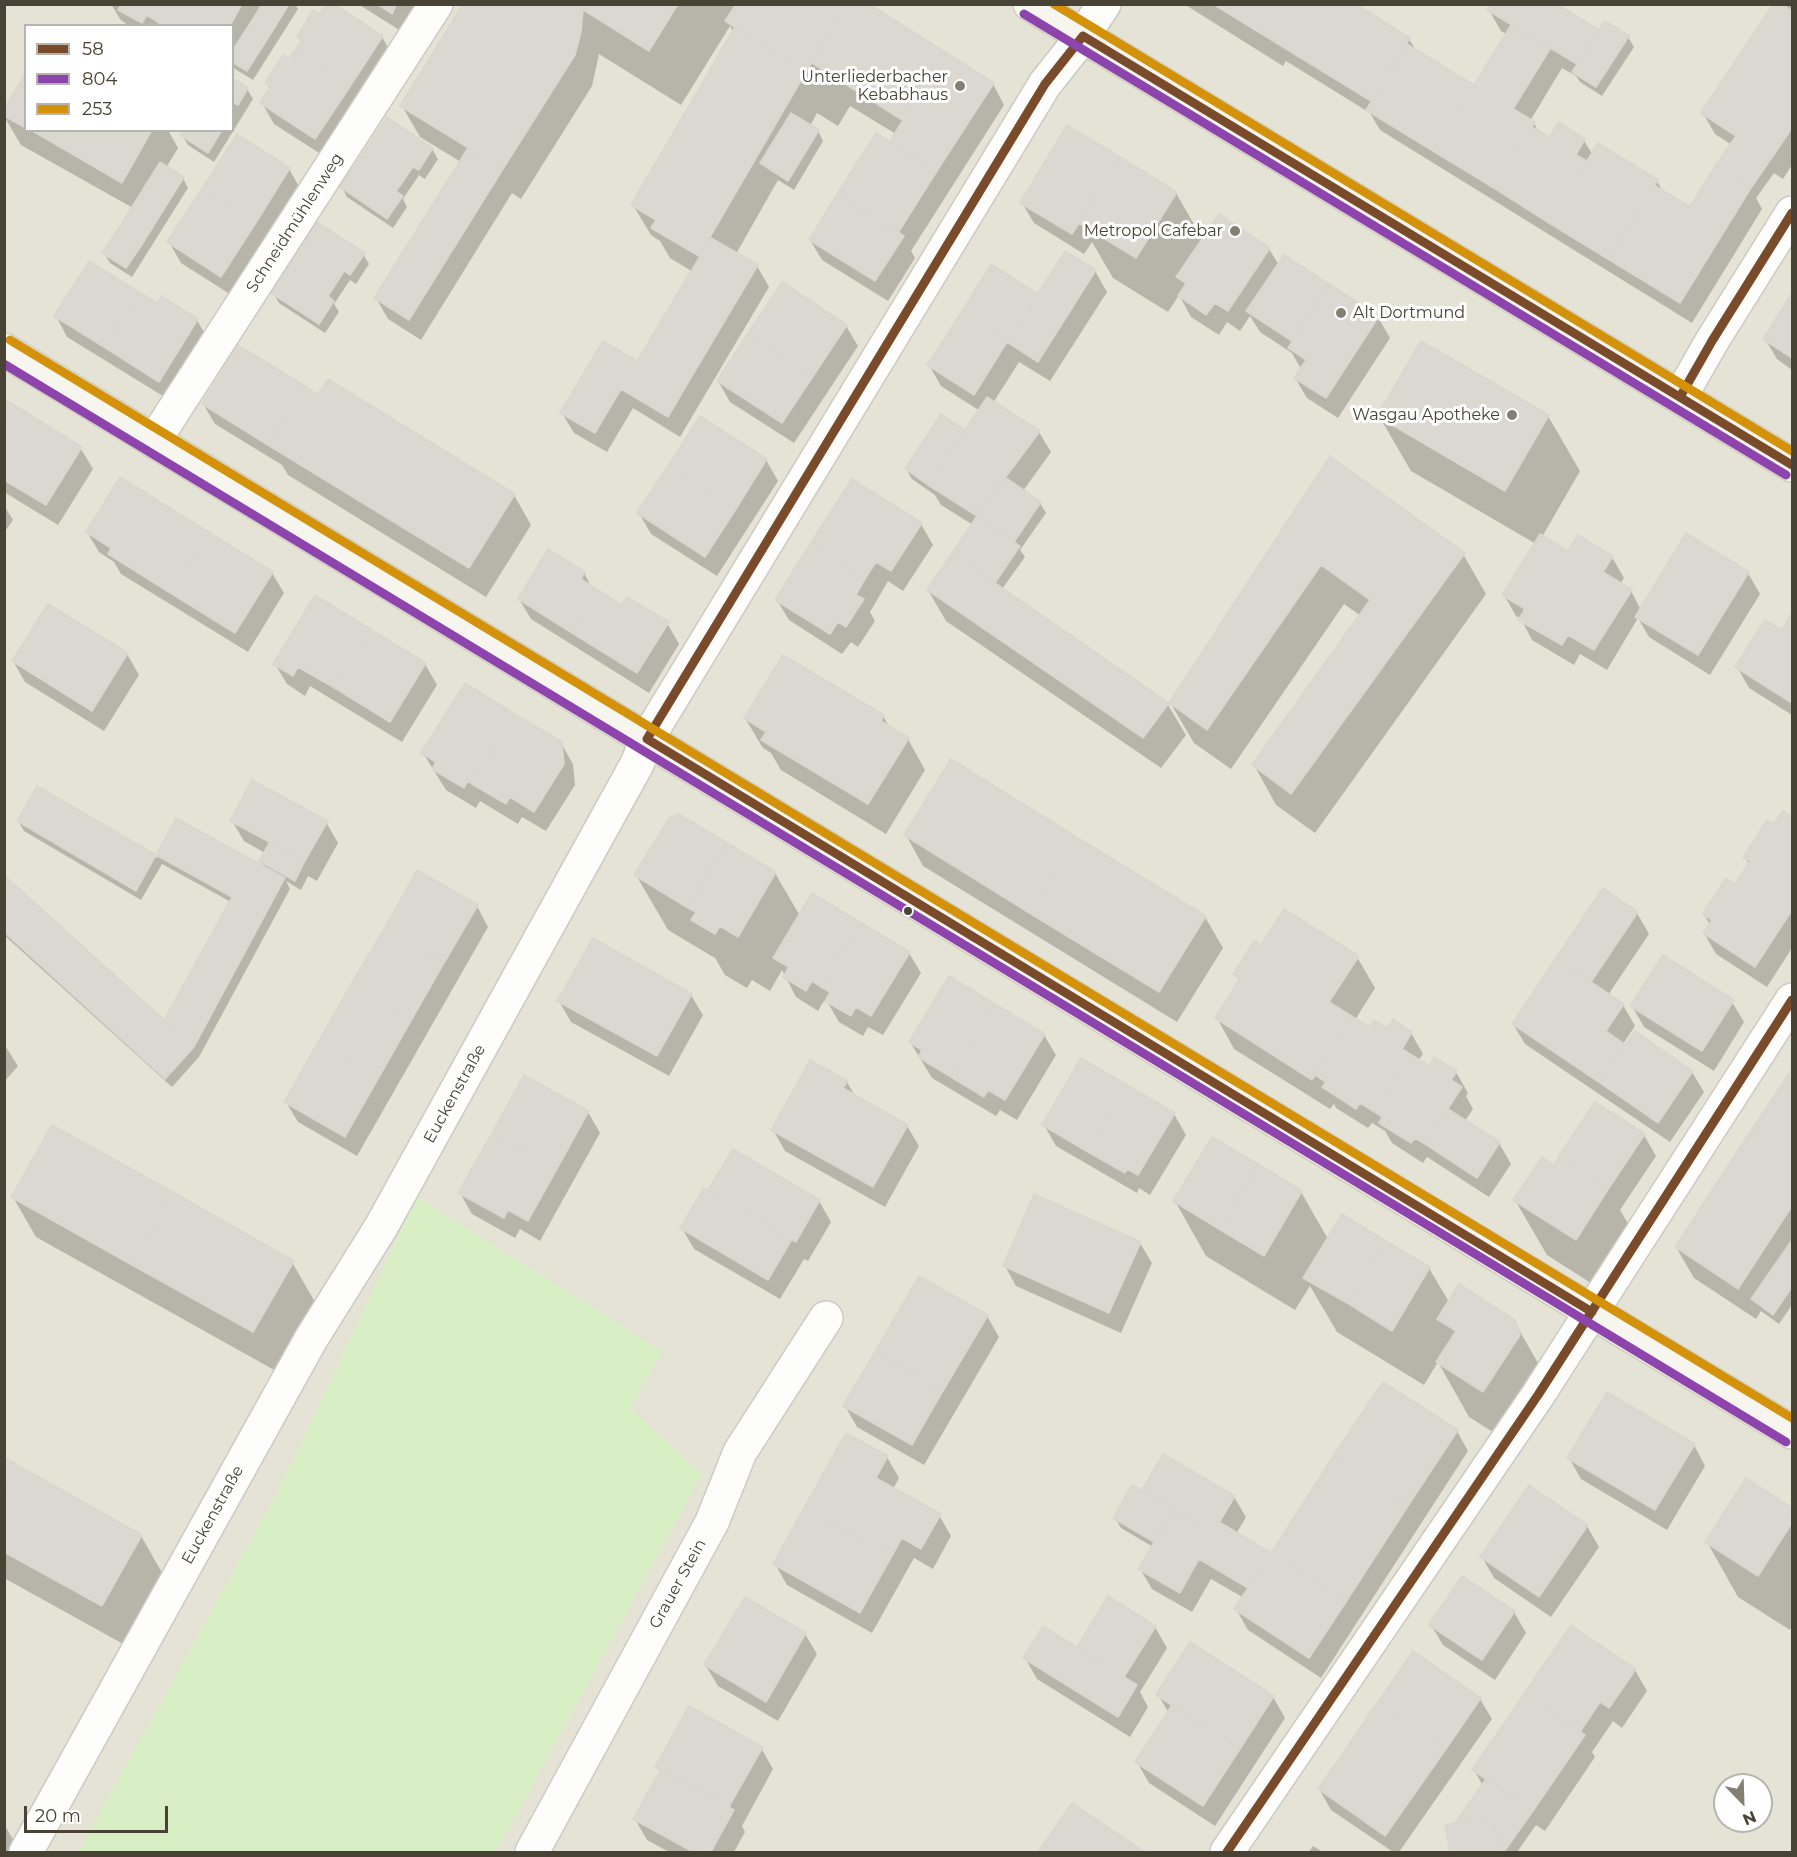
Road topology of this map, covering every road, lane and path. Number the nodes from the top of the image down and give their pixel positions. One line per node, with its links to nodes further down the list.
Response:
1 (436, 4): 8 (street, Schneidmühlenweg)
2 (1030, 4): 4 (main road)
3 (1104, 4): 4 (street, Euckenstraße)
4 (1083, 36): 7 (main road); 10 (street, Euckenstraße)
5 (1792, 213): 7 (street)
6 (4, 350): 8 (main road)
7 (1680, 397): 9 (main road)
8 (154, 441): 10 (main road)
9 (1792, 465)
10 (647, 739): 12 (main road); 15 (street, Euckenstraße)
11 (1792, 1000): 12 (street)
12 (1592, 1312): 14 (main road); 17 (street)
13 (826, 1318): 16 (street, Grauer Stein)
14 (1792, 1432)
15 (26, 1852)
16 (532, 1852)
17 (1227, 1852)

